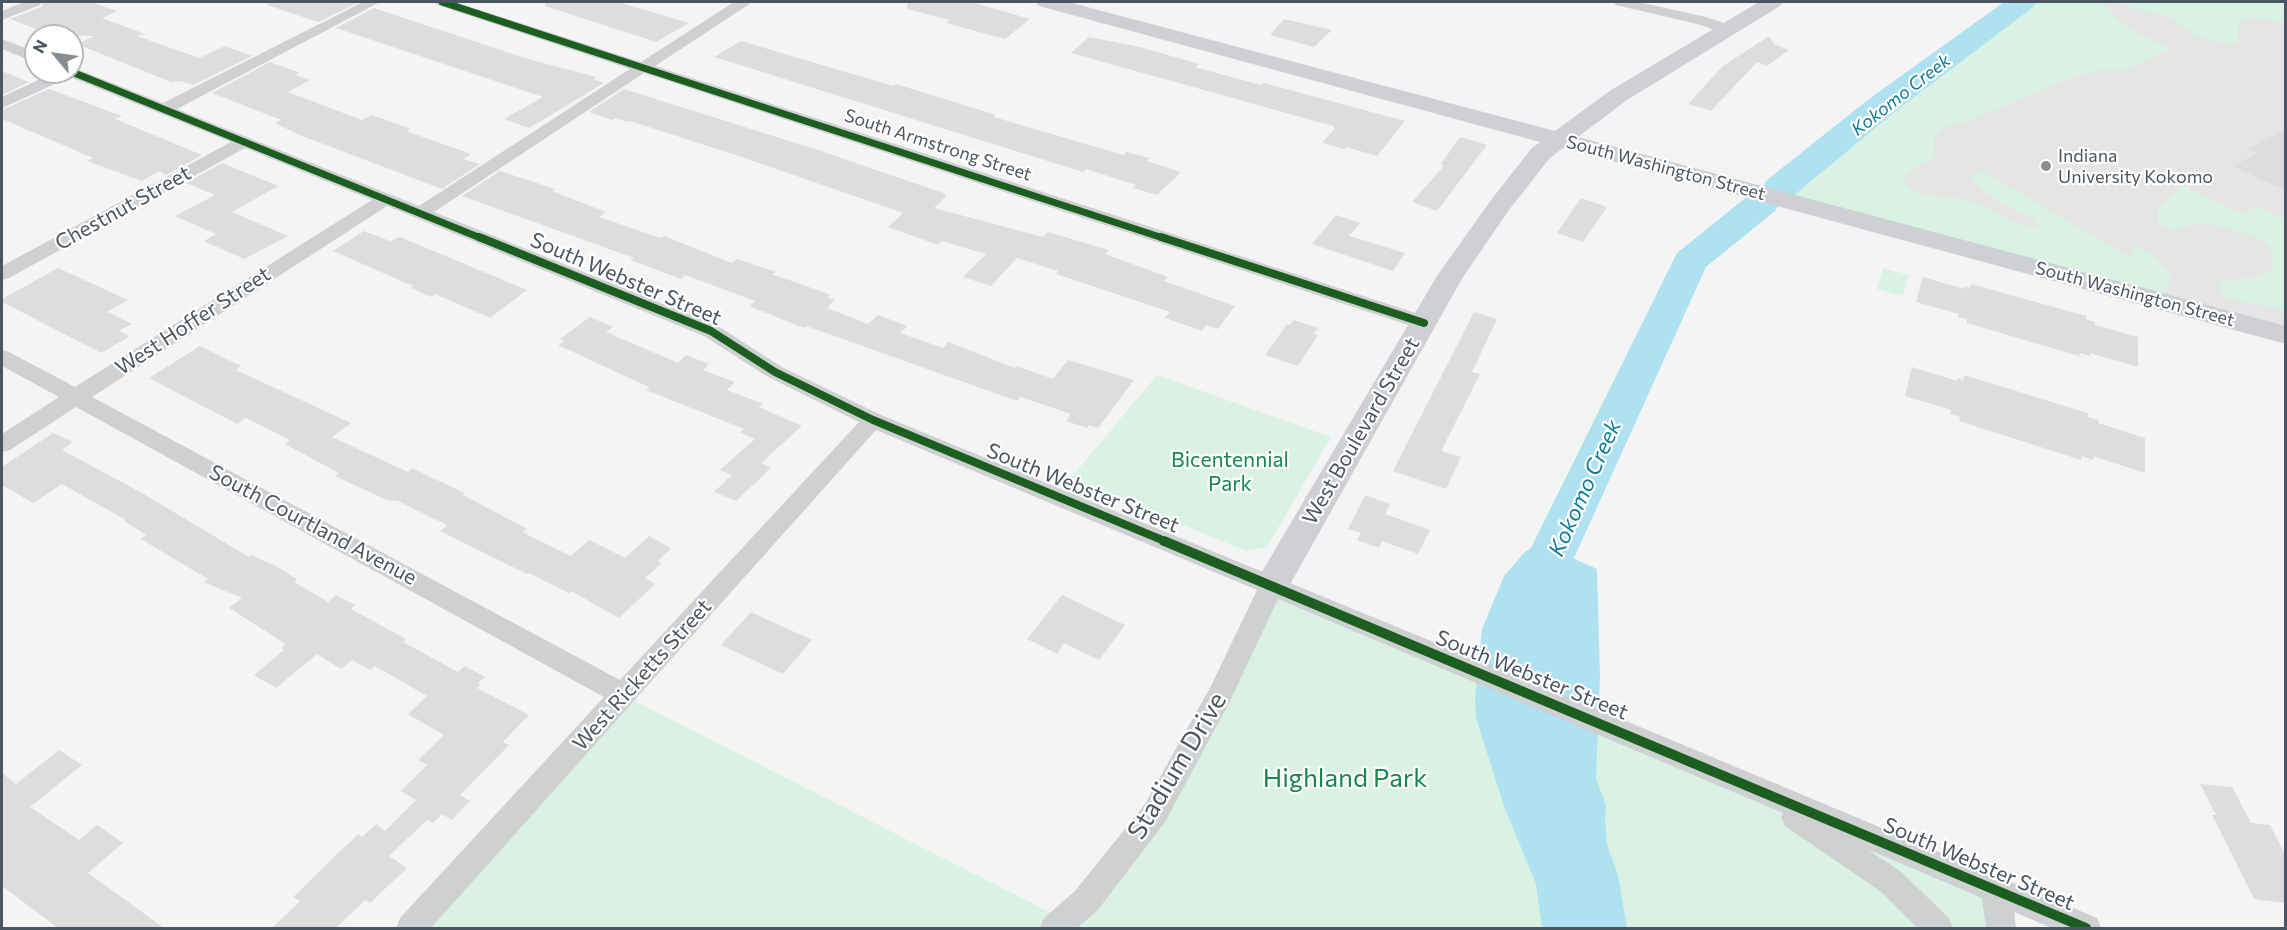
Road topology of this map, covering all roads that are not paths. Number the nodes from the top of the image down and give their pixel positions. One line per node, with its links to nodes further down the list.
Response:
1 (35, 2): 8 (street)
2 (373, 2): 16 (street)
3 (442, 2): 12 (street, South Armstrong Street)
4 (743, 2): 12 (street)
5 (1046, 2): 17 (main road, South Washington Street)
6 (1621, 2): 9 (street)
7 (1773, 2): 9 (main road, West Boulevard Street)
8 (2, 16)
9 (1728, 29): 17 (main road, West Boulevard Street)
10 (2, 44): 11 (street)
11 (24, 53)
12 (646, 67): 20 (street); 22 (street, South Armstrong Street)
13 (84, 78): 16 (street, South Webster Street)
14 (44, 84): 15 (street)
15 (2, 103)
16 (164, 109): 18 (street, South Webster Street)
17 (1558, 139): 22 (main road, West Boulevard Street); 23 (main road, South Washington Street)
18 (244, 142): 19 (street, South Webster Street); 21 (street, Chestnut Street)
19 (386, 199): 20 (street, South Webster Street); 25 (street, West Hoffer Street)
20 (420, 213): 26 (street, South Webster Street)
21 (2, 274)
22 (1424, 323): 28 (main road, West Boulevard Street)
23 (2286, 335)
24 (2, 357): 25 (street, South Courtland Avenue)
25 (75, 397): 27 (street, West Hoffer Street); 29 (street, South Courtland Avenue)
26 (873, 420): 28 (street, South Webster Street); 29 (street, West Ricketts Street)
27 (2, 444)
28 (1272, 585): 30 (street, South Webster Street); 33 (street, Stadium Drive)
29 (623, 695): 32 (street, West Ricketts Street)
30 (1734, 779): 31 (street, South Webster Street); 34 (street, South Webster Street)
31 (1996, 891): 35 (street); 36 (street, South Webster Street)
32 (411, 928)
33 (1055, 928)
34 (1938, 928)
35 (2001, 928)
36 (2086, 928)

